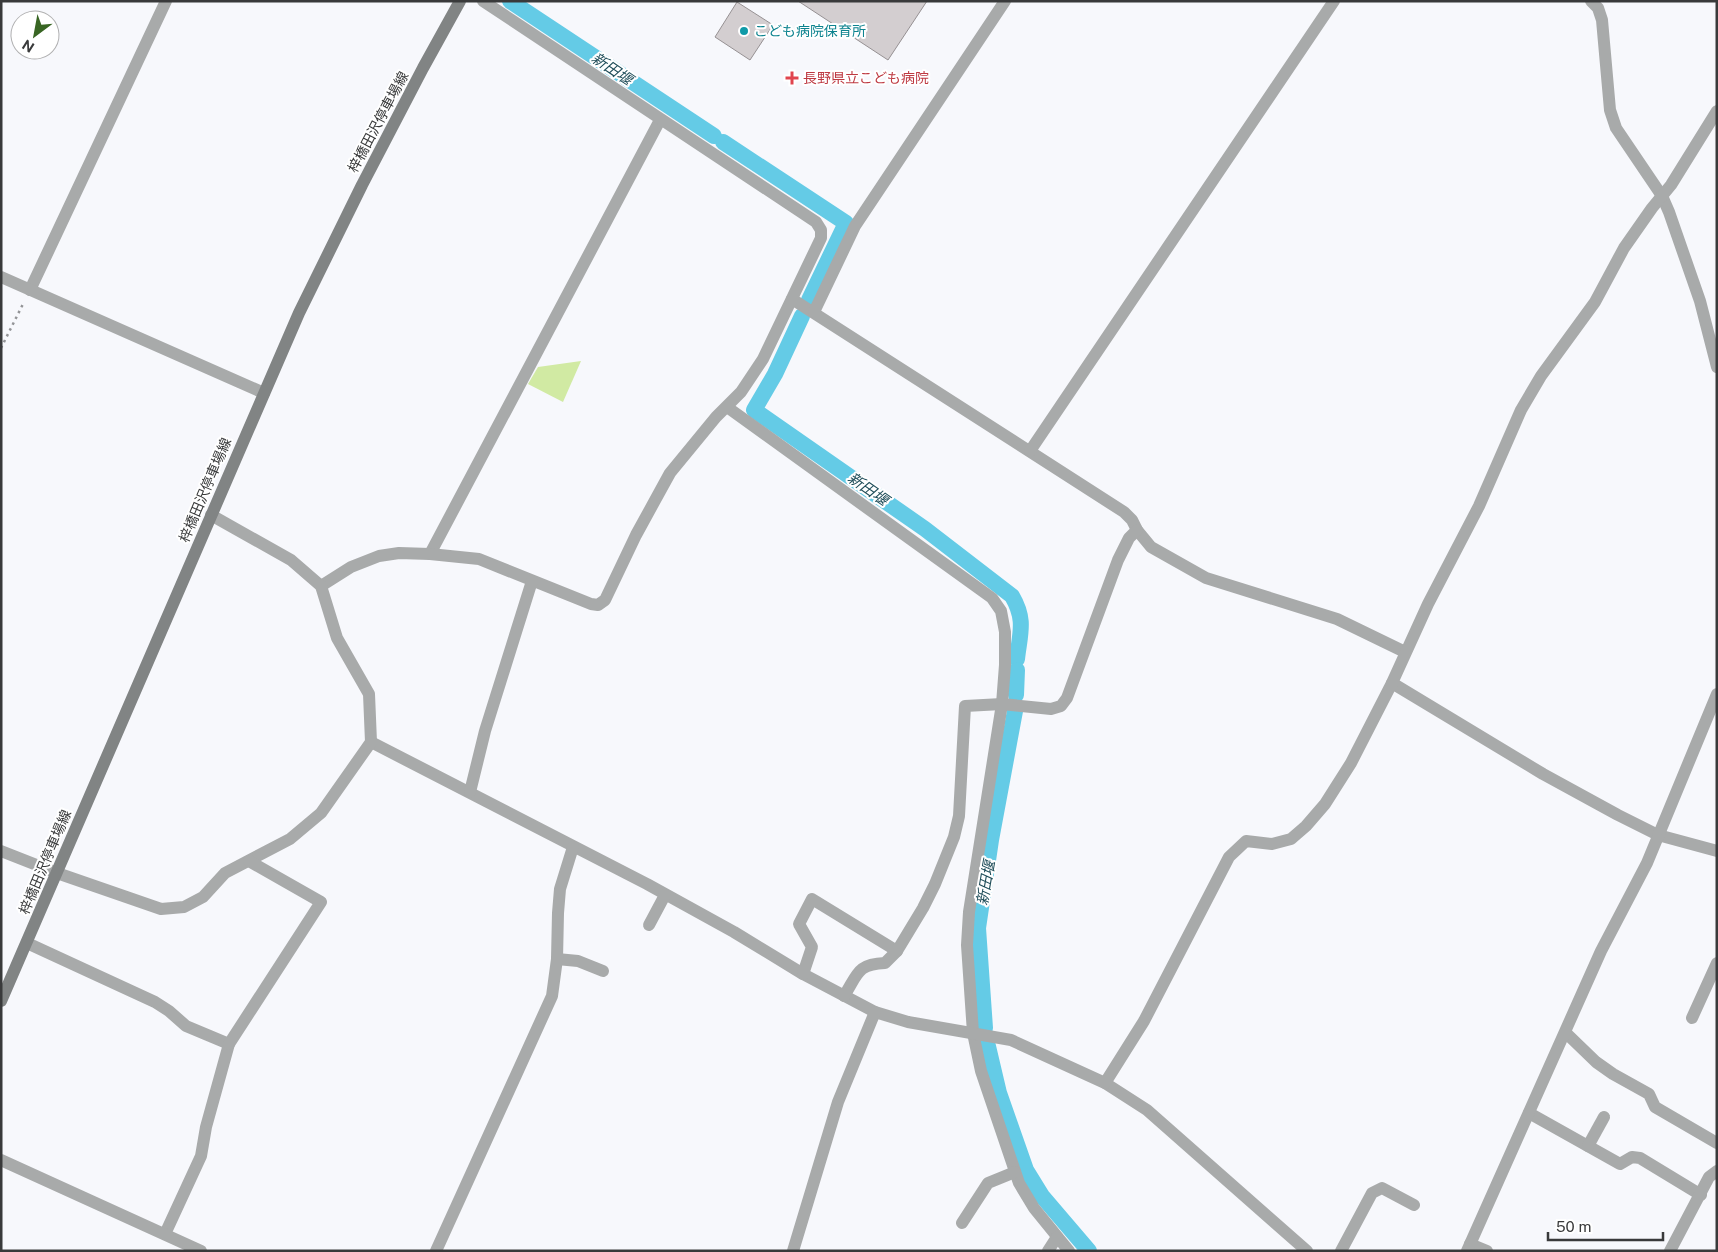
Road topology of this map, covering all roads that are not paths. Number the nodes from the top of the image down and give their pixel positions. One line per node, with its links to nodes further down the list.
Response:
1 (166, 1): 11 (street)
2 (460, 1): 15 (main road, 梓橋田沢停車場線)
3 (484, 1): 8 (street)
4 (1004, 1): 13 (street)
5 (1334, 1): 17 (street)
6 (1591, 1): 9 (street)
7 (1717, 111): 9 (street)
8 (660, 120): 12 (street); 20 (street)
9 (1662, 196): 14 (street); 23 (street)
10 (1, 277): 11 (street)
11 (30, 290): 15 (street)
12 (792, 299): 13 (street); 16 (street)
13 (814, 312): 17 (street)
14 (1717, 367)
15 (264, 393): 18 (main road, 梓橋田沢停車場線)
16 (727, 407): 21 (street); 26 (street)
17 (1030, 451): 19 (street)
18 (211, 515): 22 (street); 34 (main road, 梓橋田沢停車場線)
19 (1137, 530): 23 (street); 26 (street)
20 (430, 554): 21 (street); 22 (street)
21 (532, 581): 28 (street)
22 (321, 586): 27 (street)
23 (1405, 652): 24 (street)
24 (1392, 683): 29 (street); 50 (street)
25 (1717, 694): 29 (street)
26 (1002, 704): 38 (street); 47 (street)
27 (371, 742): 28 (street); 33 (street)
28 (470, 792): 30 (street)
29 (1658, 835): 31 (street); 48 (street)
30 (573, 847): 35 (street); 39 (street)
31 (1717, 850)
32 (1, 851): 34 (street)
33 (249, 861): 34 (street); 49 (street)
34 (57, 873): 37 (main road, 梓橋田沢停車場線)
35 (665, 895): 36 (street); 42 (street)
36 (649, 925)
37 (27, 943): 44 (main road, 梓橋田沢停車場線); 49 (street)
38 (897, 951): 42 (street); 43 (street)
39 (557, 959): 41 (street); 65 (street)
40 (1717, 963): 46 (street)
41 (603, 971)
42 (803, 974): 43 (street)
43 (844, 996): 45 (street)
44 (1, 1001)
45 (875, 1012): 47 (street); 66 (street)
46 (1692, 1018)
47 (973, 1033): 50 (street); 57 (street)
48 (1566, 1033): 51 (street); 53 (street)
49 (229, 1044): 61 (street)
50 (1105, 1082): 69 (street)
51 (1529, 1113): 54 (street); 63 (street)
52 (1604, 1117): 54 (street)
53 (1717, 1143)
54 (1588, 1146): 58 (street)
55 (1, 1160): 61 (street)
56 (1717, 1171): 58 (street)
57 (1015, 1172): 60 (street); 62 (street)
58 (1701, 1195): 72 (street)
59 (1414, 1205): 70 (street)
60 (962, 1223)
61 (165, 1234): 64 (street)
62 (1057, 1237): 67 (street); 68 (street)
63 (1469, 1247): 71 (street)
64 (201, 1251)
65 (436, 1251)
66 (794, 1251)
67 (1048, 1251)
68 (1069, 1251)
69 (1307, 1251)
70 (1341, 1251)
71 (1487, 1251)
72 (1670, 1251)

